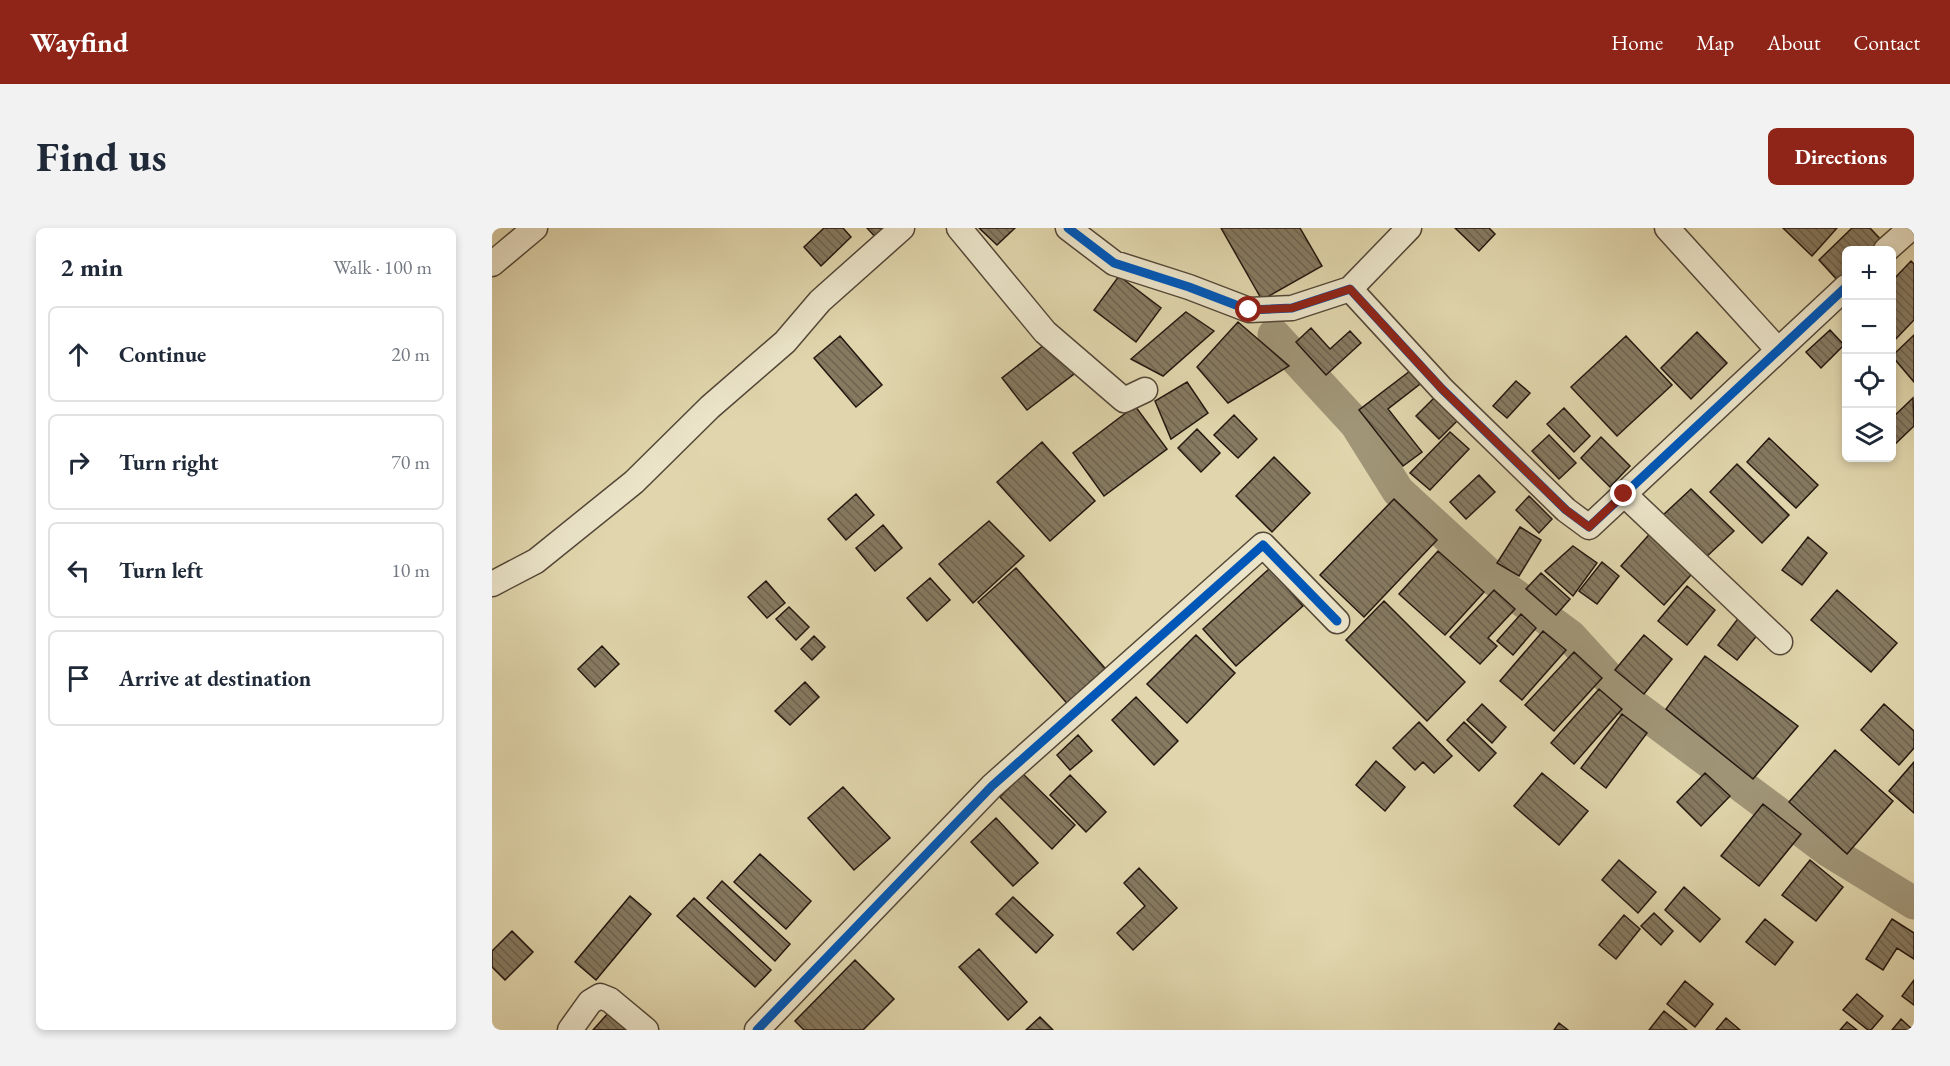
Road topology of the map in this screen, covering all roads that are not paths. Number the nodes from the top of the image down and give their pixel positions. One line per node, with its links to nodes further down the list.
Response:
1 (535, 228): 9 (street)
2 (902, 228): 15 (street)
3 (959, 228): 13 (street)
4 (1068, 228): 10 (street)
5 (1409, 228): 10 (street)
6 (1667, 228): 12 (street)
7 (1911, 228): 8 (street)
8 (1891, 246)
9 (492, 264)
10 (1350, 289): 14 (street)
11 (1842, 291): 12 (street)
12 (1778, 350): 14 (street)
13 (1145, 390)
14 (1624, 494): 17 (street)
15 (492, 584)
16 (1337, 621): 20 (street)
17 (1780, 642)
18 (570, 1030): 19 (street)
19 (646, 1030)
20 (757, 1030)

